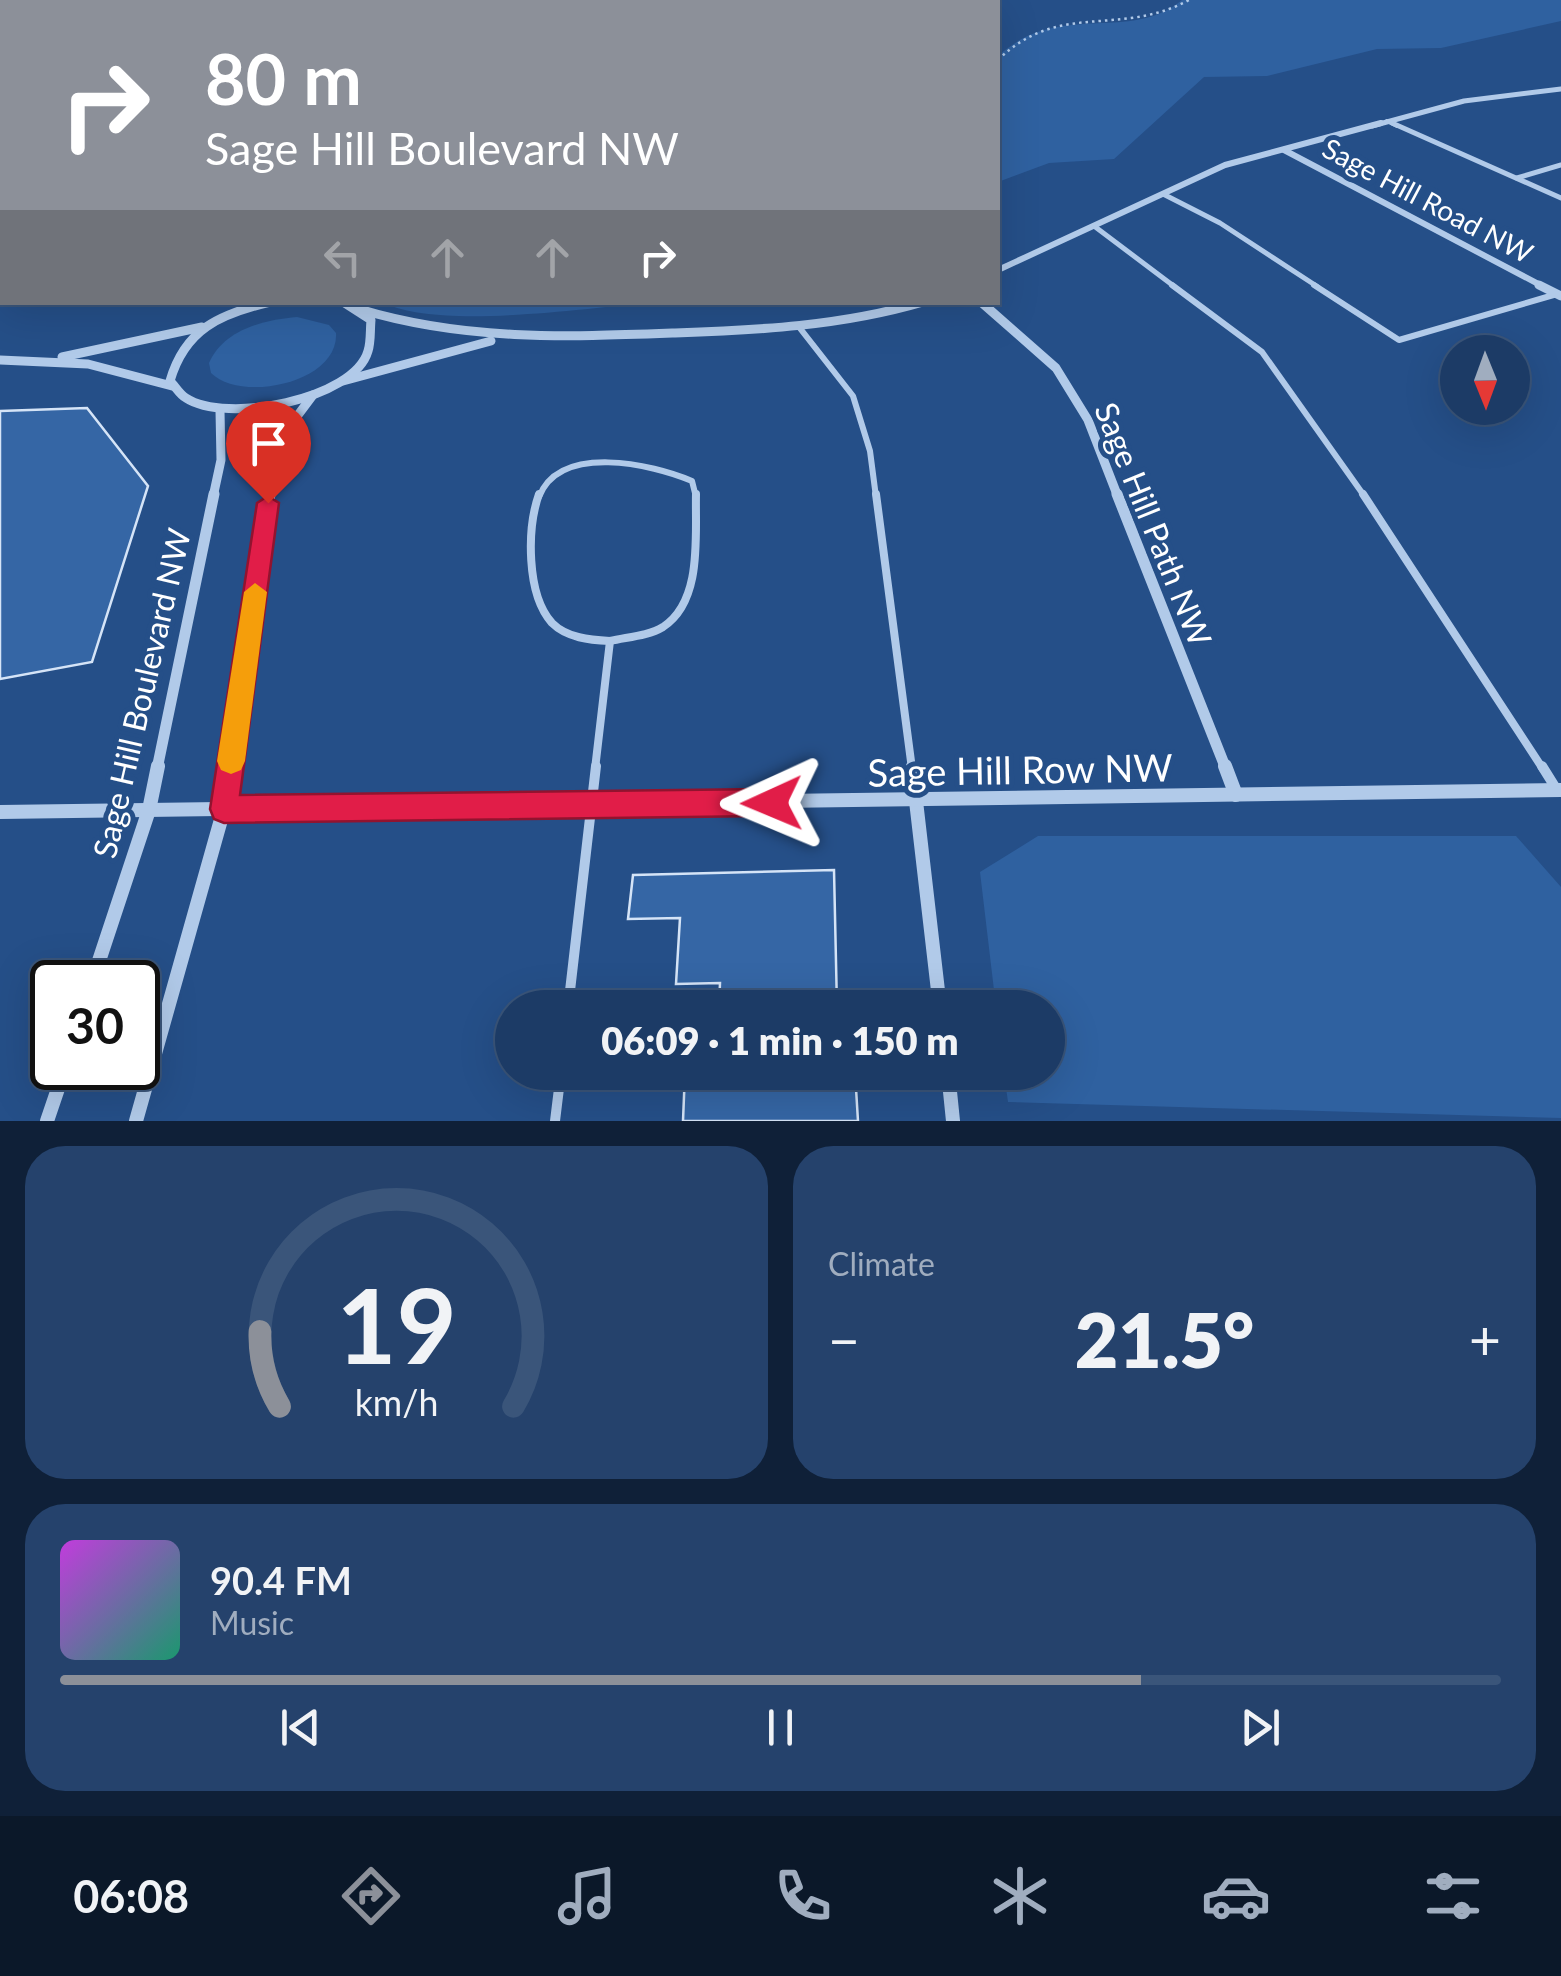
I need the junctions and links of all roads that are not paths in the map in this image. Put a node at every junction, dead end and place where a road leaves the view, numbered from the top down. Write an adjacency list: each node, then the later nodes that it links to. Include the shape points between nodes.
1 (1561, 88): 2 (street)
2 (1385, 120): 3 (street); 5 (lane)
3 (1284, 150): 6 (street, Sage Hill Road NW); 10 (street, Sage Hill Road NW)
4 (1561, 165): 5 (lane)
5 (1517, 178): 7 (lane)
6 (1162, 194): 8 (street, Sage Hill Road NW); 10 (lane, via 1220,223 1399,340)
7 (1561, 198)
8 (1094, 226): 9 (street, Sage Hill Road NW); 28 (lane, via 1262,352)
9 (1000, 269)
10 (1560, 294)
11 (242, 305): 17 (street)
12 (260, 305): 17 (street)
13 (350, 305): 16 (street)
14 (912, 305): 19 (street)
15 (985, 305): 29 (street, Sage Hill Path NW, via 1056,368 1088,420)
16 (359, 309): 20 (street, via 413,327); 23 (street, via 375,334 370,350)
17 (236, 312): 18 (street)
18 (211, 324): 21 (street); 24 (street, via 176,354)
19 (799, 327): 20 (street); 30 (lane, via 853,396 870,451)
20 (496, 340): 23 (street)
21 (51, 359): 22 (street); 24 (street, via 140,372)
22 (0, 360)
23 (337, 382): 25 (street)
24 (172, 386): 26 (street, via 183,398)
25 (312, 395): 26 (street); 32 (street, via 283,434 274,465)
26 (220, 411): 33 (street, Sage Hill Boulevard NW, via 221,460)
27 (610, 640): 27 (lane, via 664,627 690,585 696,494 692,481 671,469 637,463 588,467 558,472 542,489 533,516 534,573 549,621 576,640); 31 (lane)
28 (1560, 792): 29 (street, Sage Hill Row NW)
29 (1236, 795): 30 (street, Sage Hill Row NW)
30 (916, 801): 31 (street, Sage Hill Row NW); 37 (street)
31 (592, 805): 32 (street, Sage Hill Row NW); 36 (lane)
32 (224, 809): 33 (street, Sage Hill Row NW); 42 (street)
33 (148, 810): 34 (street, Sage Hill Row NW); 35 (street, Sage Hill Boulevard NW)
34 (0, 812)
35 (99, 960)
36 (570, 990)
37 (938, 990)
38 (58, 1090): 41 (street)
39 (559, 1090): 43 (lane)
40 (950, 1090): 44 (street)
41 (47, 1121)
42 (136, 1121)
43 (555, 1121)
44 (953, 1121)

